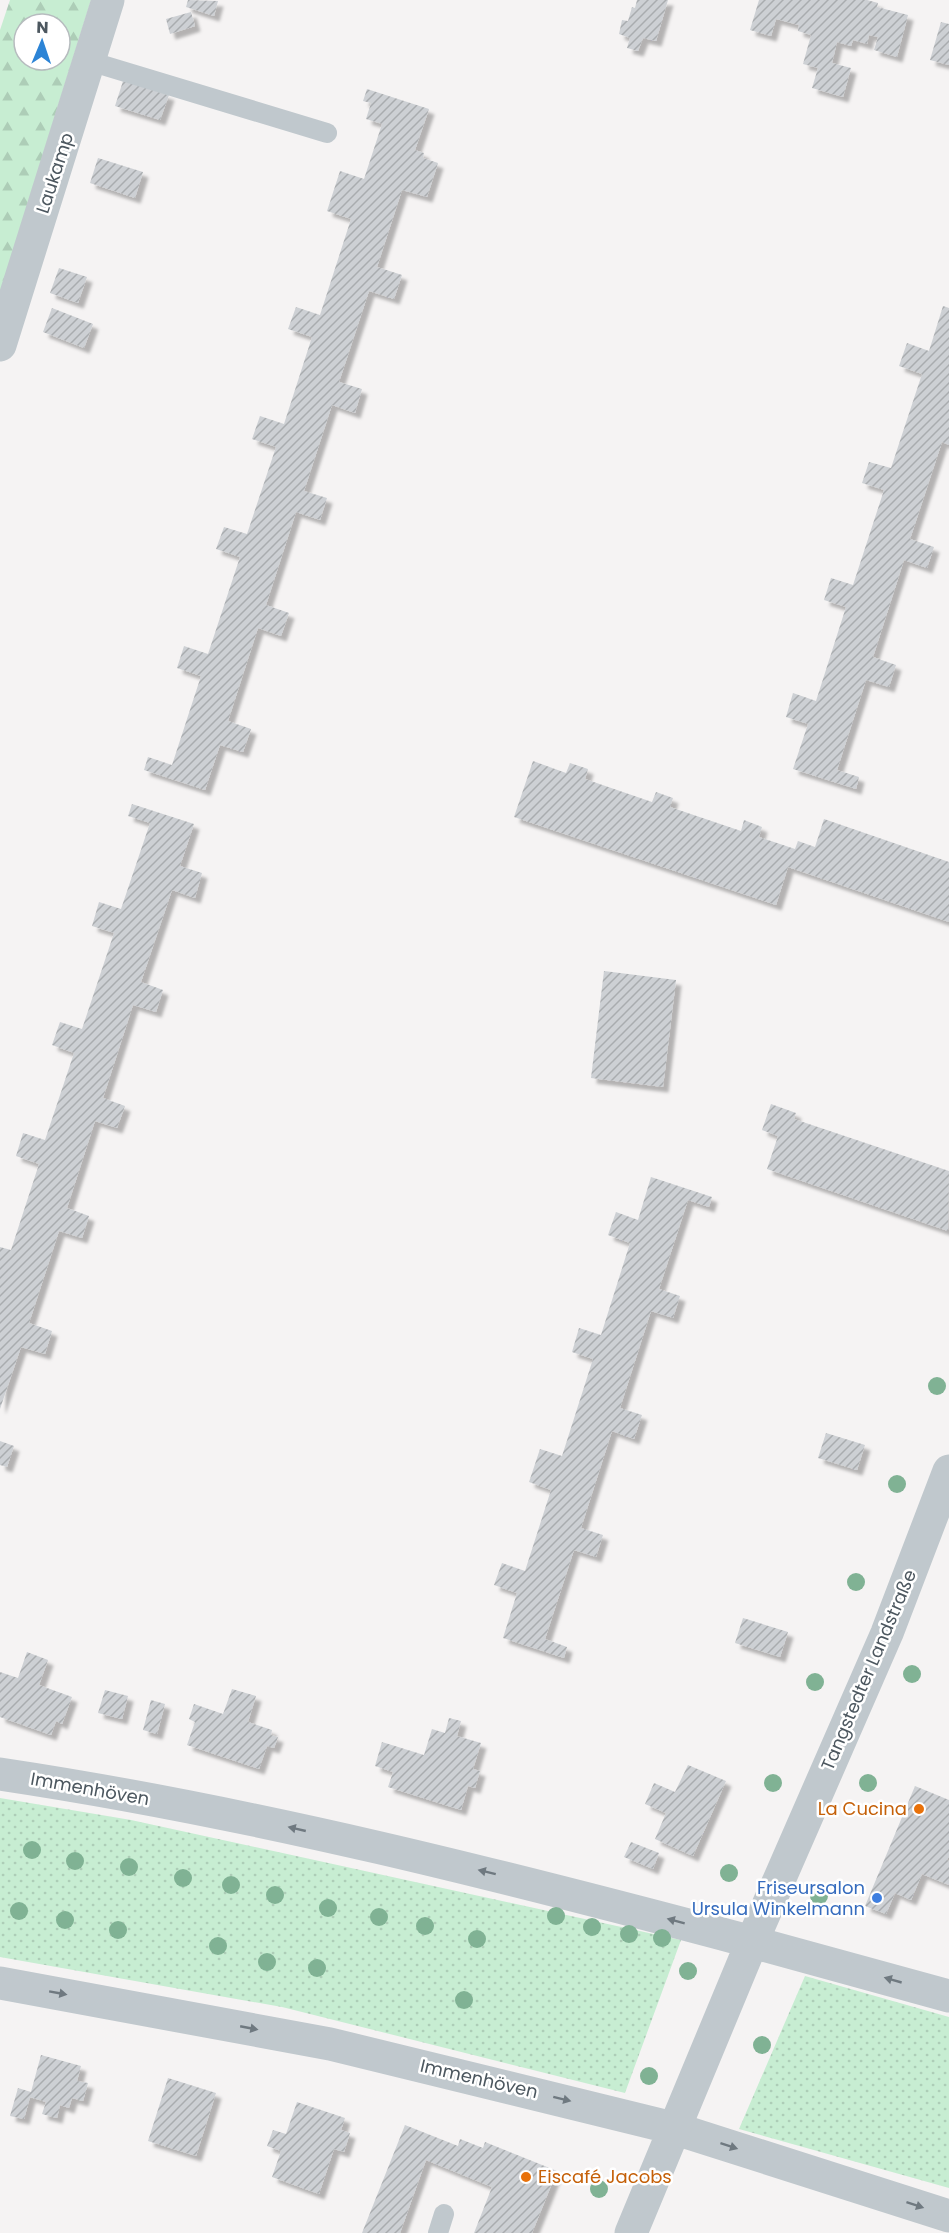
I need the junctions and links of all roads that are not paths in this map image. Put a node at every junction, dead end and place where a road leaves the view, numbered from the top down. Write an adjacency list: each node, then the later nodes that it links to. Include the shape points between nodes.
1 (108, 0): 2 (street, Laukamp)
2 (89, 61): 3 (lane); 4 (street, Laukamp)
3 (327, 133)
4 (0, 345)
5 (948, 1476): 7 (street, Tangstedter Landstraße, via 887,1633)
6 (0, 1774): 7 (street, Immenhöven, one-way to 6, via 482,1871 278,1825 109,1790)
7 (752, 1941): 9 (street, Immenhöven, one-way to 7); 10 (street, Tangstedter Landstraße)
8 (0, 1983): 10 (street, Immenhöven, one-way to 10, via 330,2044)
9 (949, 1996)
10 (673, 2128): 11 (street, Immenhöven, one-way to 11); 12 (street, Tangstedter Landstraße)
11 (949, 2216)
12 (631, 2233)

